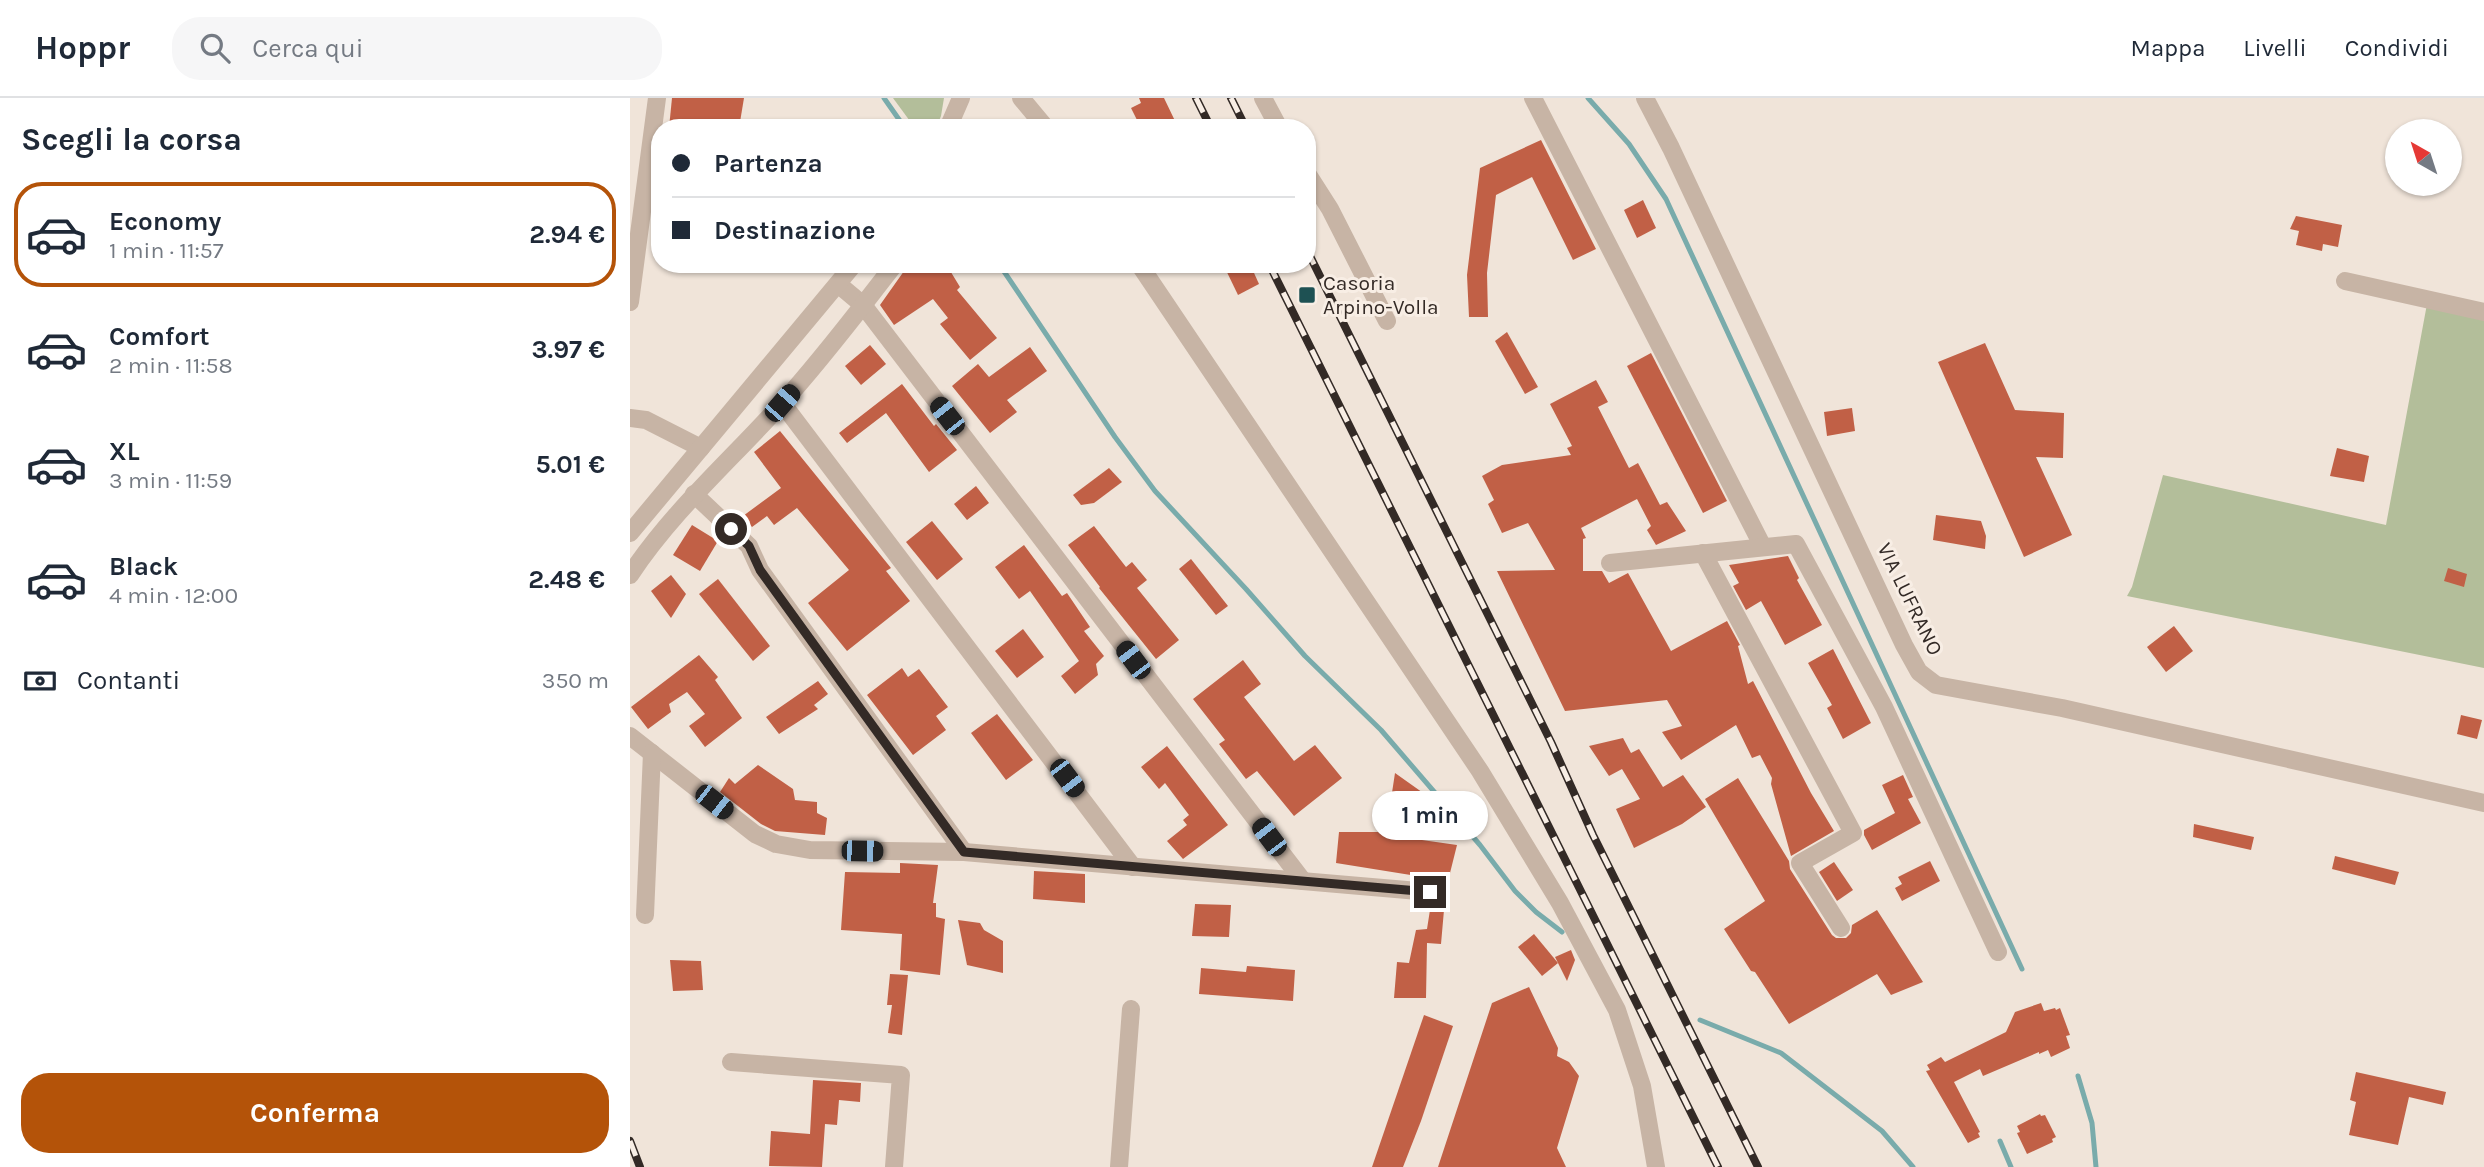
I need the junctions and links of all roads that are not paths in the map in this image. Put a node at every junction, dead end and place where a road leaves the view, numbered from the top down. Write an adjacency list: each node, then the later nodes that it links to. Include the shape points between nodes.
1 (657, 98): 7 (street)
2 (961, 98): 8 (street)
3 (1021, 98): 9 (street)
4 (1263, 98): 10 (street)
5 (1533, 98): 27 (street)
6 (1645, 98): 33 (street, VIA LUFRANO, via 1919,672 1936,685 1957,691 2062,708)
7 (654, 119)
8 (952, 119)
9 (1038, 119)
10 (1274, 119)
11 (651, 143): 18 (street)
12 (1316, 187): 21 (street)
13 (847, 273): 17 (street)
14 (888, 273): 19 (street)
15 (1145, 273): 46 (street, via 1480,771 1560,902 1617,1010 1642,1086)
16 (2345, 281): 20 (street)
17 (838, 284): 19 (street); 24 (street)
18 (630, 302)
19 (863, 305): 22 (street); 36 (street)
20 (2484, 312)
21 (1387, 321)
22 (782, 403): 25 (street); 35 (street)
23 (630, 418): 24 (street, via 646,420)
24 (701, 448): 26 (street)
25 (694, 494): 30 (street); 34 (street, via 749,546 760,570)
26 (630, 533)
27 (1763, 547): 28 (street); 40 (street, via 1796,544 1884,707)
28 (1703, 553): 29 (street); 39 (street, via 1853,833 1800,863)
29 (1610, 563)
30 (630, 575)
31 (630, 736): 32 (street)
32 (652, 753): 34 (street, via 755,834 776,844 810,850); 38 (street)
33 (2484, 803)
34 (964, 852): 35 (street)
35 (1133, 867): 36 (street)
36 (1303, 881): 37 (street)
37 (1430, 892)
38 (645, 915)
39 (1842, 928)
40 (1998, 952)
41 (1131, 1009): 45 (street)
42 (731, 1062): 43 (street, via 901,1075)
43 (894, 1167): 44 (street)
44 (911, 1167)
45 (1119, 1167)
46 (1656, 1167)

